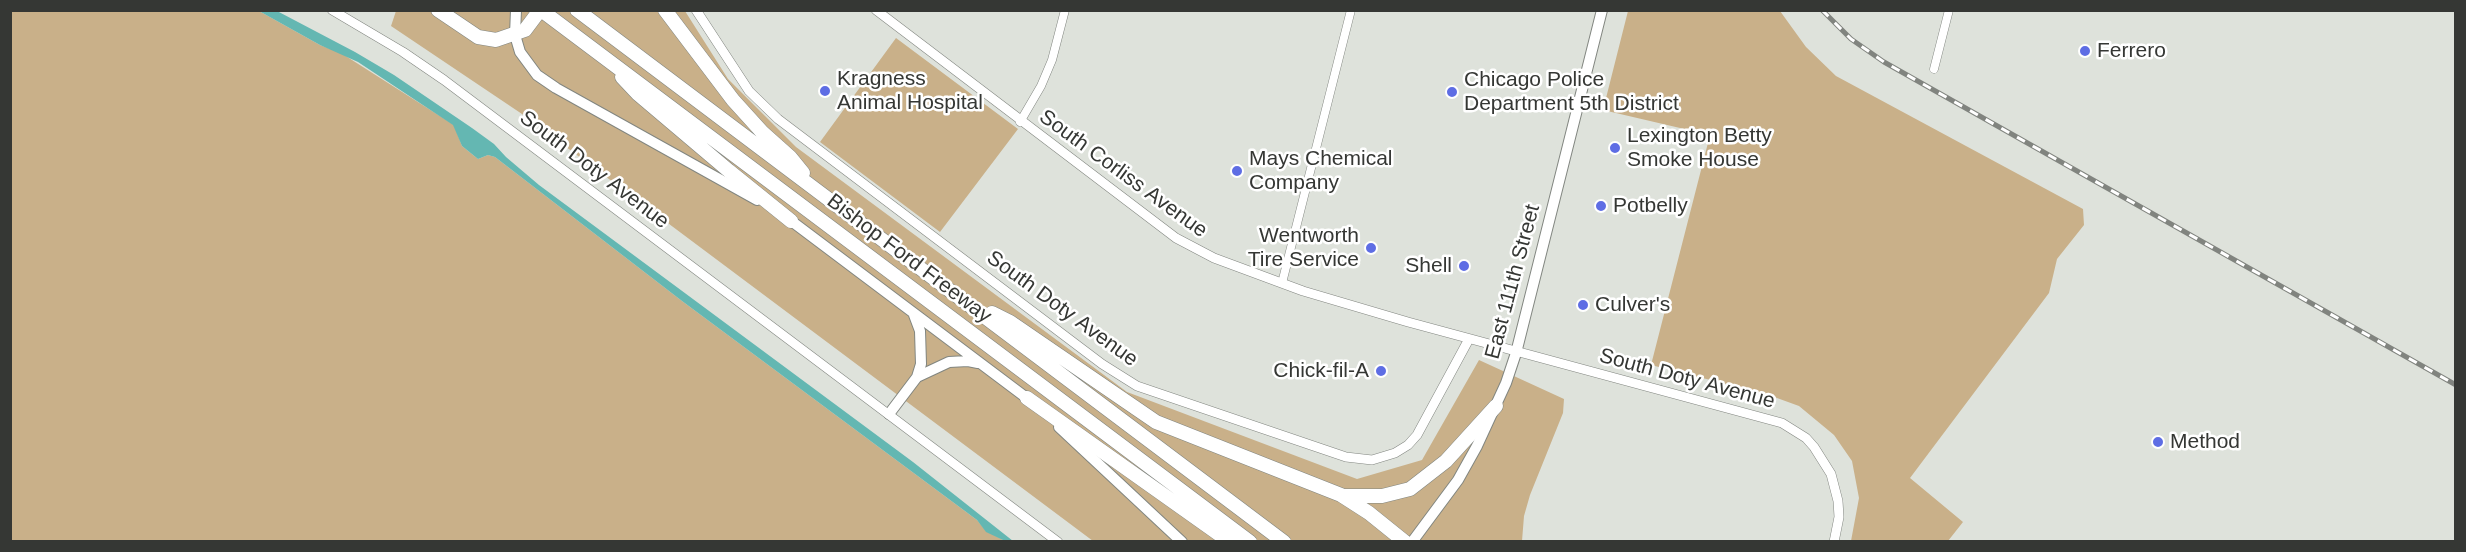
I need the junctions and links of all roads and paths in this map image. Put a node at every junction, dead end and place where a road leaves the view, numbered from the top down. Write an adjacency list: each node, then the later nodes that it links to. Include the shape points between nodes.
1 (332, 10): 28 (street, South Doty Avenue, via 444,80)
2 (438, 10): 13 (highway, via 478,37 496,40)
3 (516, 10): 13 (main road)
4 (577, 10): 17 (highway, Bishop Ford Freeway)
5 (665, 10): 17 (highway, via 733,100)
6 (696, 10): 22 (street, South Doty Avenue, via 749,92 778,119 1102,364 1137,386 1346,457 1372,460 1395,453 1417,435)
7 (876, 10): 16 (street, South Corliss Avenue)
8 (1065, 10): 16 (street, via 1052,60)
9 (1352, 10): 19 (street)
10 (1602, 10): 23 (main road, East 111th Street)
11 (1949, 10): 15 (street)
12 (538, 14): 13 (highway, via 525,30); 14 (highway, Bishop Ford Freeway)
13 (515, 35): 18 (main road, via 528,65 556,88)
14 (596, 50): 18 (highway, via 638,94); 33 (highway, Bishop Ford Freeway)
15 (1934, 69)
16 (1020, 122): 19 (street, South Corliss Avenue, via 1176,238 1224,263)
17 (816, 189): 20 (highway, Bishop Ford Freeway)
18 (792, 220): 21 (main road)
19 (1282, 283): 22 (street, South Corliss Avenue)
20 (963, 300): 29 (highway, via 1010,322 1156,422); 34 (highway, Bishop Ford Freeway)
21 (913, 313): 24 (main road); 25 (main road, via 922,344)
22 (1469, 339): 23 (street, South Corliss Avenue)
23 (1516, 353): 27 (main road, East 111th Street); 37 (street, South Doty Avenue, via 1763,417 1794,430 1814,447 1831,474 1839,517)
24 (981, 363): 25 (main road, via 949,362); 26 (main road)
25 (917, 377): 28 (main road)
26 (1027, 398): 31 (main road); 32 (highway)
27 (1497, 406): 29 (highway, via 1446,461 1410,489 1382,496); 36 (main road, East 111th Street, via 1458,480)
28 (889, 414): 30 (street, South Doty Avenue)
29 (1341, 495): 35 (highway)
30 (1058, 542)
31 (1182, 542)
32 (1230, 542)
33 (1250, 542)
34 (1284, 542)
35 (1405, 542)
36 (1412, 542)
37 (1834, 542)

